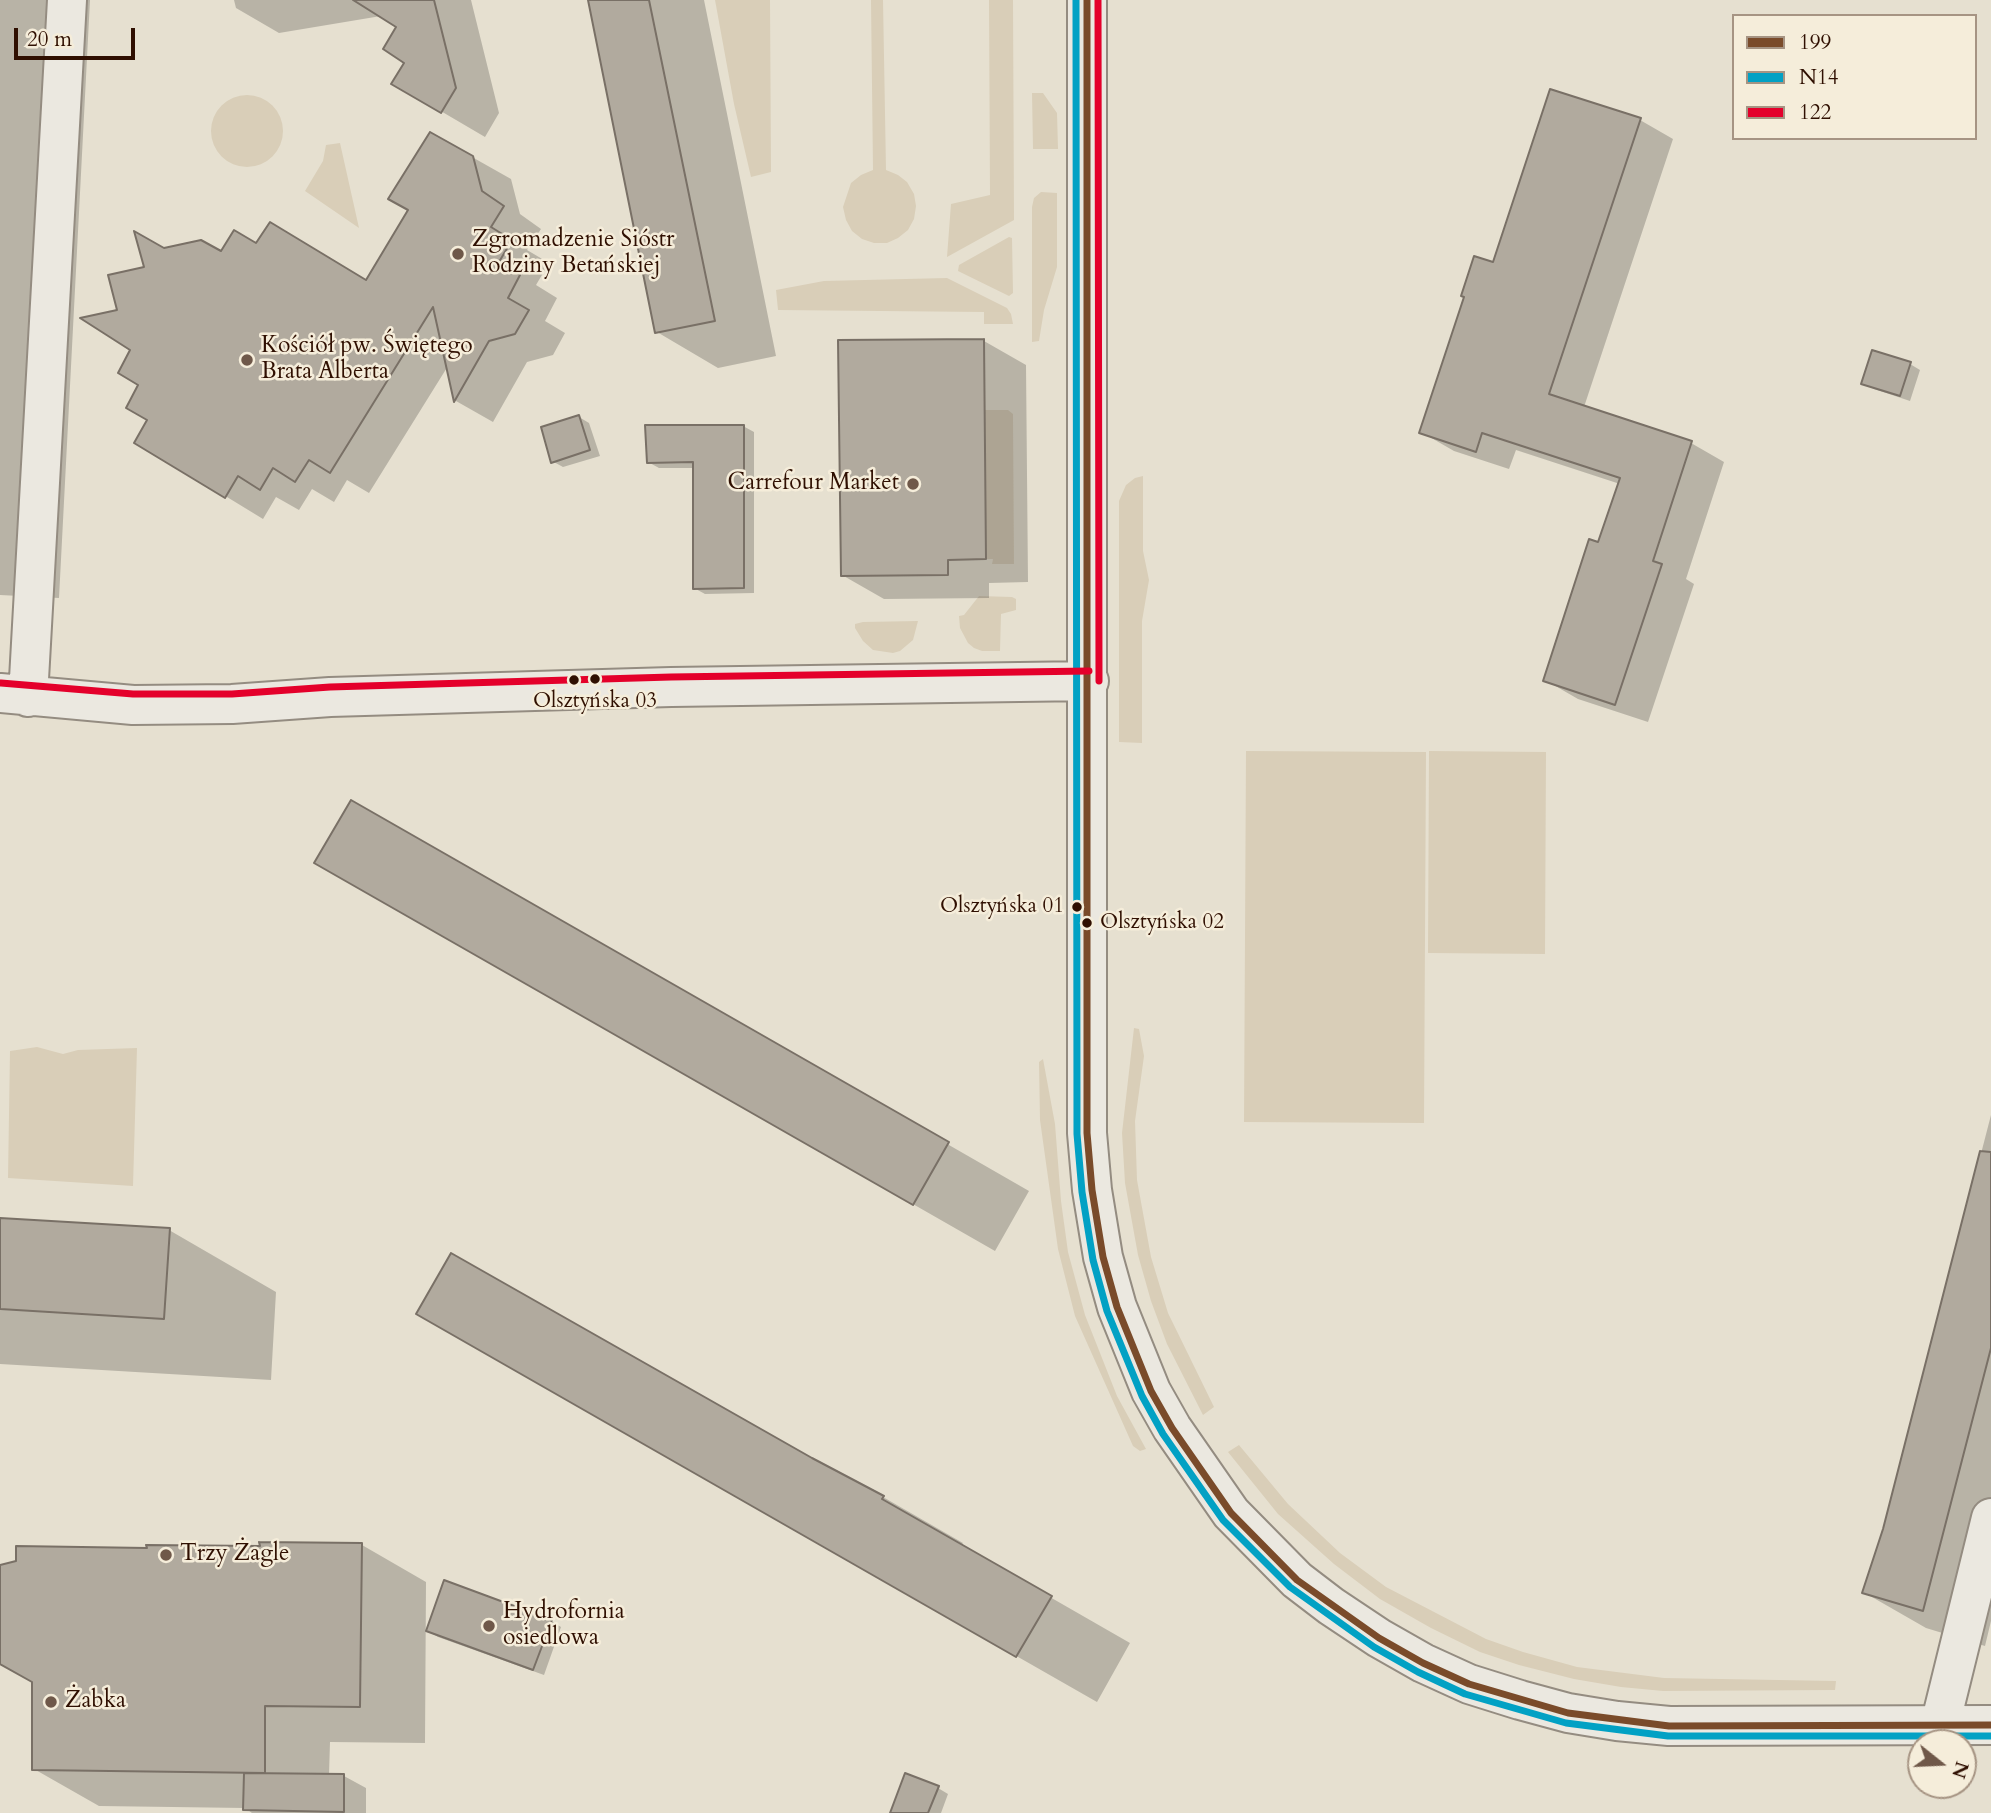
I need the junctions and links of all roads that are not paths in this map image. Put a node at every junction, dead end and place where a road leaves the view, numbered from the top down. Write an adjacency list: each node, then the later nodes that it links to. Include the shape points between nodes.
1 (67, 0): 4 (street)
2 (1087, 0): 3 (street)
3 (1088, 681): 4 (street, via 671,687 232,704 133,705); 6 (street, via 1087,1133 1103,1257 1116,1307 1151,1391 1171,1428 1231,1513 1297,1580 1369,1632 1469,1684 1520,1700 1568,1713 1669,1726)
4 (14, 695)
5 (1991, 1518): 6 (street)
6 (1940, 1725): 7 (street)
7 (1991, 1725)

